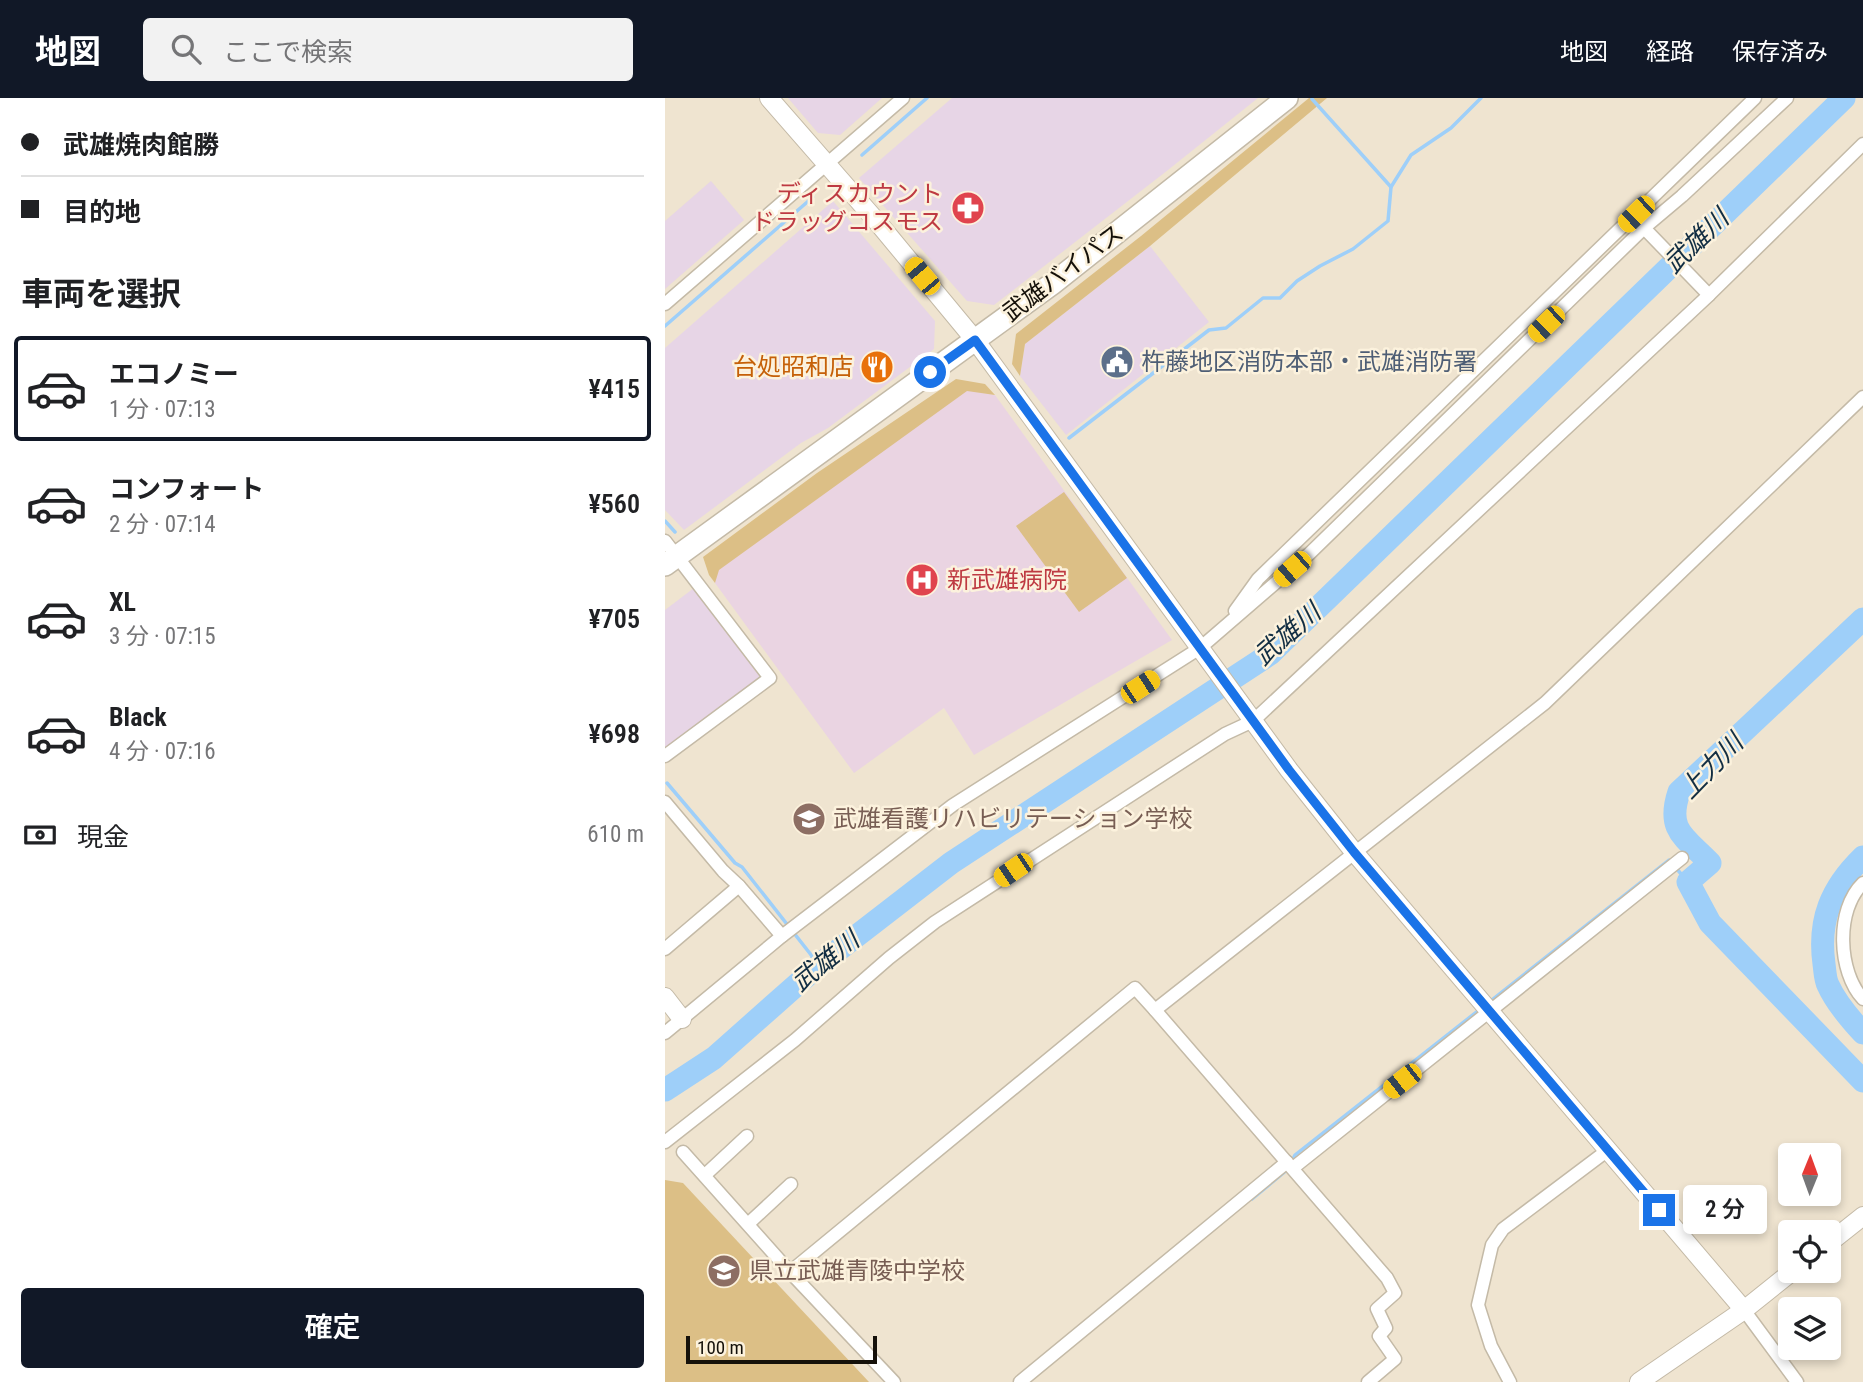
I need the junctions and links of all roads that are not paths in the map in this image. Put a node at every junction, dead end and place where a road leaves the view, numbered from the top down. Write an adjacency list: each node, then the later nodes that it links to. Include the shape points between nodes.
1 (769, 98): 7 (street)
2 (903, 98): 7 (street)
3 (1287, 98): 11 (highway, 武雄バイパス)
4 (1755, 98): 14 (street, via 1258,579)
5 (1787, 98): 8 (street)
6 (1863, 144): 9 (street)
7 (828, 165): 10 (street); 11 (street)
8 (1644, 228): 9 (street); 14 (street, via 1310,554)
9 (1709, 295): 16 (street)
10 (665, 304)
11 (975, 340): 13 (highway, 武雄バイパス); 15 (street)
12 (1863, 397): 19 (street, via 1545,703)
13 (669, 553): 17 (street, via 770,678)
14 (1223, 628): 15 (street)
15 (1201, 649): 16 (street); 23 (street, via 953,805)
16 (1252, 719): 19 (street); 32 (street, via 935,922)
17 (665, 756)
18 (665, 802): 22 (street)
19 (1354, 852): 27 (street); 28 (street)
20 (1682, 858): 28 (street)
21 (1863, 883): 26 (street, via 1843,922 1845,967)
22 (739, 886): 23 (street); 24 (street)
23 (782, 936): 29 (street)
24 (665, 949)
25 (665, 997): 29 (street)
26 (1863, 999)
27 (1155, 1010): 35 (street); 41 (street, via 1135,988)
28 (1490, 1012): 33 (street); 35 (street)
29 (683, 1019): 30 (street)
30 (665, 1033)
31 (747, 1136): 36 (street)
32 (665, 1142)
33 (1608, 1150): 43 (street); 47 (street, via 1503,1229 1492,1245 1478,1305 1491,1346)
34 (683, 1153): 36 (street)
35 (1290, 1165): 45 (street); 46 (street, via 1395,1293 1377,1308 1386,1328 1379,1336 1395,1359)
36 (705, 1175): 39 (street)
37 (791, 1184): 39 (street)
38 (1863, 1216): 40 (street)
39 (748, 1224): 41 (street)
40 (1841, 1233)
41 (790, 1272): 44 (street)
42 (1778, 1283): 43 (street)
43 (1744, 1310): 48 (street); 49 (street)
44 (894, 1382)
45 (1020, 1382)
46 (1368, 1382)
47 (1510, 1382)
48 (1639, 1382)
49 (1797, 1382)

